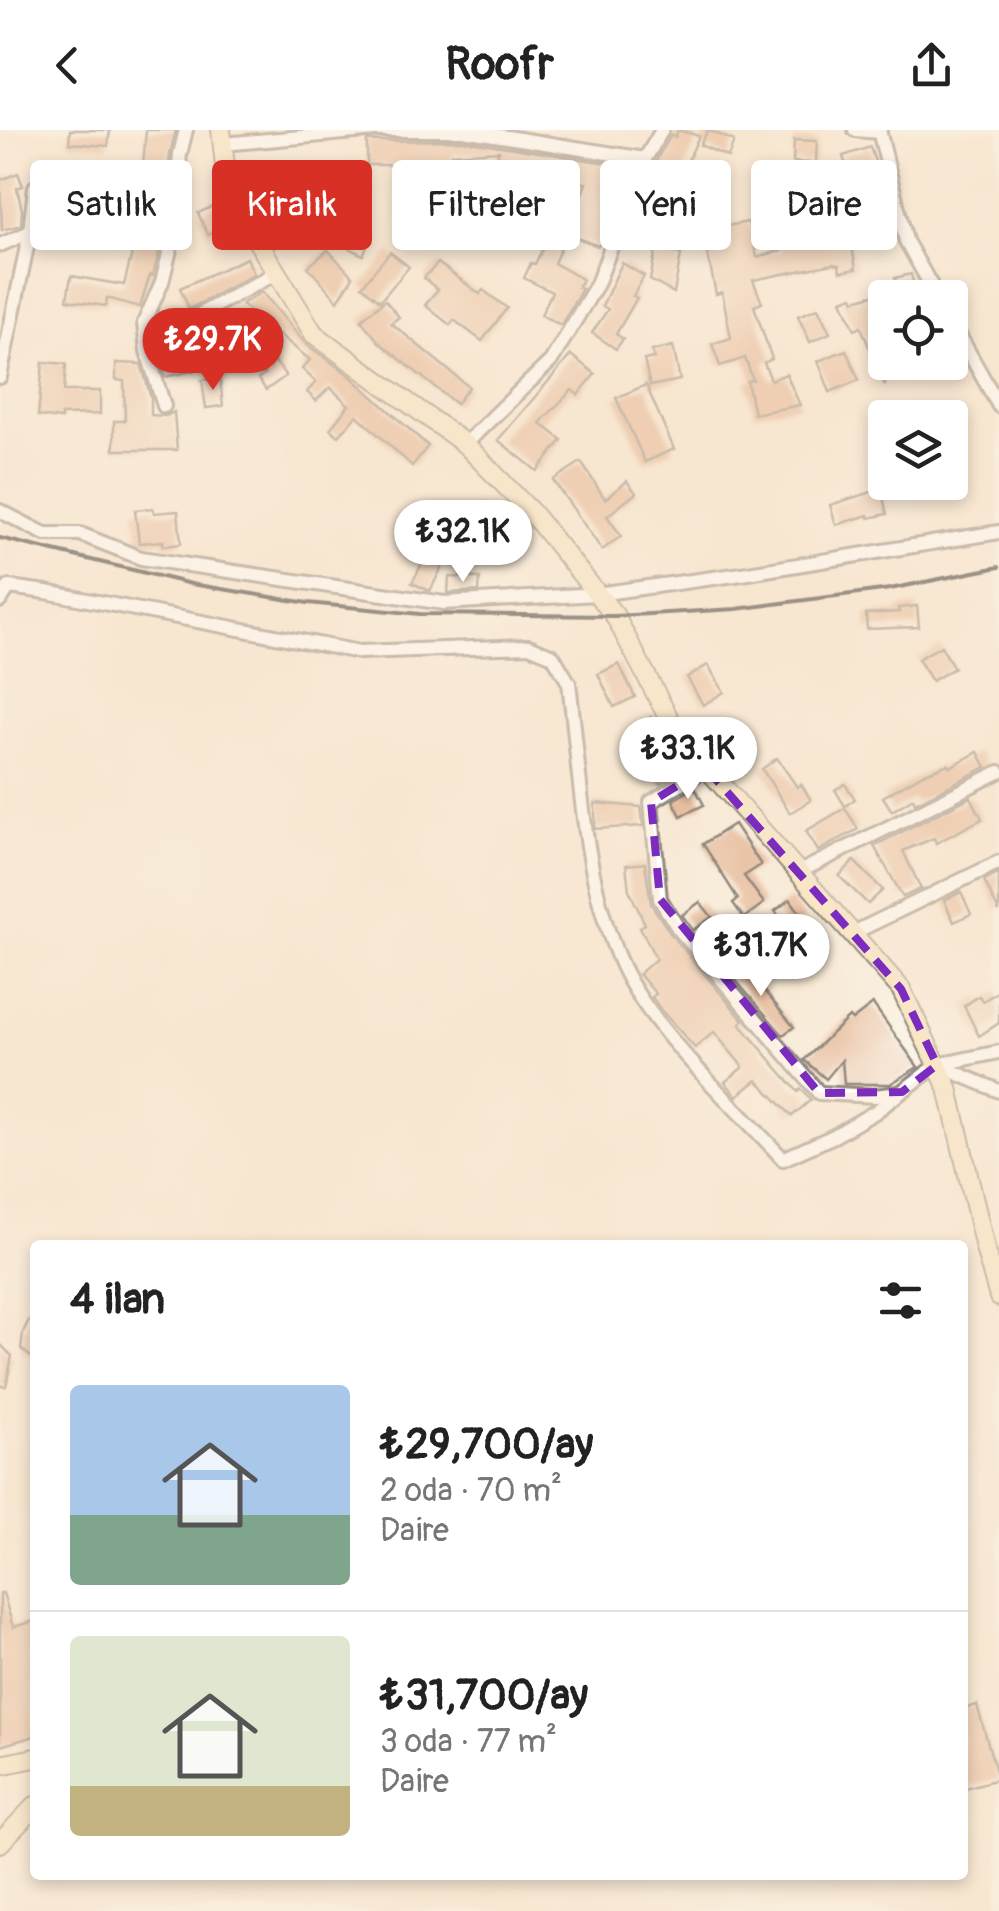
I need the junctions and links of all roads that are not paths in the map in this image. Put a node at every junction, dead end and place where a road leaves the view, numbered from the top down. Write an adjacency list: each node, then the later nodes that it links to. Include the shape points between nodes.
1 (186, 130): 11 (street, via 173,238)
2 (662, 130): 6 (street)
3 (855, 130): 4 (street)
4 (879, 131): 10 (street, via 906,241)
5 (222, 137): 6 (street, via 464,130); 9 (street, via 228,193)
6 (646, 159): 16 (street, via 597,284 551,361)
7 (30, 232): 8 (street); 13 (street)
8 (0, 246)
9 (276, 273): 11 (street, via 191,319); 16 (street, via 314,334)
10 (928, 280)
11 (144, 323): 14 (street)
12 (968, 351): 15 (street)
13 (0, 377)
14 (164, 406)
15 (999, 406)
16 (466, 444): 19 (street)
17 (0, 512): 19 (street, via 45,534 80,534 141,558 444,603)
18 (999, 532): 19 (street)
19 (597, 594): 21 (street, via 677,734)
20 (0, 601): 29 (street, via 9,587 46,592 359,652 528,646 552,656 568,682 592,878 623,968 666,1033 783,1158 834,1136)
21 (706, 768): 24 (street); 29 (street, via 651,802 660,899 819,1093)
22 (999, 772): 24 (street)
23 (999, 862): 25 (street)
24 (797, 873): 25 (street)
25 (851, 934): 27 (street, via 900,989)
26 (999, 1052): 27 (street)
27 (938, 1066): 28 (street); 29 (street); 30 (street)
28 (999, 1091)
29 (902, 1092)
30 (999, 1297)
31 (30, 1759): 32 (street)
32 (0, 1765)
33 (30, 1811): 34 (street)
34 (0, 1843)

